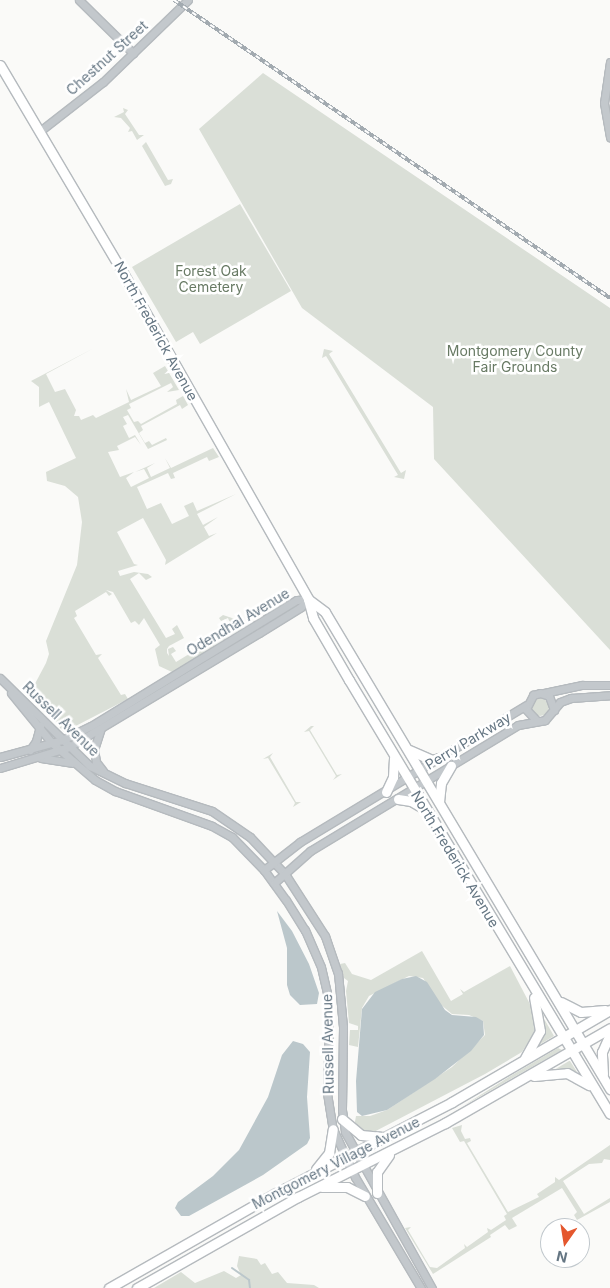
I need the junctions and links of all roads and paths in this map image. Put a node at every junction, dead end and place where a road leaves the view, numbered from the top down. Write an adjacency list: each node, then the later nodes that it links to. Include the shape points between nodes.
1 (79, 0): 3 (street)
2 (188, 0): 3 (street, Chestnut Street)
3 (132, 53): 6 (street, Chestnut Street, via 94,89)
4 (610, 62): 7 (street, via 604,103)
5 (0, 65): 6 (main road, North Frederick Avenue)
6 (40, 131): 8 (main road, North Frederick Avenue)
7 (610, 137)
8 (308, 599): 17 (street, Odendhal Avenue, via 301,607); 18 (street, Odendhal Avenue, via 297,600 91,726); 21 (main road, North Frederick Avenue, via 324,612); 24 (main road, North Frederick Avenue, via 313,618)
9 (0, 680): 16 (street, Russell Avenue); 18 (street, Russell Avenue)
10 (610, 684): 11 (street, via 582,685)
11 (544, 693): 13 (street, via 533,695); 14 (street, via 552,700)
12 (610, 695): 14 (street, via 571,698 560,702)
13 (526, 705): 15 (street, via 530,716); 25 (street, Perry Parkway)
14 (554, 710): 15 (street, via 548,719)
15 (537, 721): 29 (street, Perry Parkway, via 518,725)
16 (40, 726): 19 (street, Russell Avenue); 22 (street)
17 (101, 728): 20 (street, Odendhal Avenue); 32 (street, via 94,745 95,758 101,769)
18 (62, 740): 19 (street, Odendhal Avenue); 20 (street, Russell Avenue)
19 (51, 742): 22 (street, Odendhal Avenue); 23 (street, Russell Avenue)
20 (69, 746): 23 (street, Odendhal Avenue); 32 (street, Russell Avenue, via 90,766)
21 (407, 749): 25 (main road, via 432,760); 31 (main road, North Frederick Avenue)
22 (30, 750): 26 (street, Odendhal Avenue)
23 (59, 750): 27 (street, Odendhal Avenue); 28 (street, Russell Avenue)
24 (393, 755): 33 (main road, North Frederick Avenue); 36 (main road, via 395,771)
25 (446, 756): 31 (street, Perry Parkway)
26 (0, 757)
27 (28, 759): 28 (street, via 46,758); 30 (street, Odendhal Avenue)
28 (76, 765): 41 (street, Russell Avenue, via 116,791 212,826 232,837)
29 (451, 766): 34 (street, Perry Parkway); 38 (main road, via 441,783)
30 (0, 768)
31 (420, 771): 33 (street, Perry Parkway); 34 (main road, North Frederick Avenue)
32 (116, 779): 40 (street, Russell Avenue, via 212,811 250,837)
33 (407, 779): 35 (main road, North Frederick Avenue); 36 (street, Perry Parkway)
34 (426, 781): 35 (street, Perry Parkway); 38 (main road, North Frederick Avenue)
35 (414, 789): 37 (street, Perry Parkway); 39 (main road, North Frederick Avenue)
36 (386, 792): 40 (street, Perry Parkway, via 300,842)
37 (398, 799): 39 (main road, via 411,801); 42 (street, Perry Parkway, via 310,851)
38 (440, 804): 45 (main road, North Frederick Avenue)
39 (426, 810): 44 (main road, North Frederick Avenue)
40 (274, 861): 41 (street, Perry Parkway); 42 (street, Russell Avenue)
41 (264, 870): 43 (street, Russell Avenue)
42 (285, 874): 43 (street, Perry Parkway); 61 (street, Russell Avenue, via 325,936 338,973 343,1027)
43 (274, 883): 62 (street, Russell Avenue, via 306,930 321,968 329,1013 327,1093)
44 (520, 969): 50 (main road, North Frederick Avenue); 53 (main road, via 537,1005 541,1024 537,1040)
45 (555, 996): 46 (main road, via 568,1007 582,1012); 48 (main road, North Frederick Avenue)
46 (610, 1010): 48 (main road, Montgomery Village Avenue)
47 (610, 1028): 51 (main road, Montgomery Village Avenue)
48 (576, 1031): 50 (main road, Montgomery Village Avenue); 51 (main road, North Frederick Avenue)
49 (610, 1034): 55 (main road, via 602,1052)
50 (563, 1038): 52 (main road, North Frederick Avenue); 53 (main road, Montgomery Village Avenue)
51 (583, 1044): 52 (main road, Montgomery Village Avenue); 55 (main road, North Frederick Avenue)
52 (571, 1051): 54 (main road, Montgomery Village Avenue); 56 (main road, North Frederick Avenue)
53 (522, 1062): 58 (main road, Montgomery Village Avenue)
54 (526, 1077): 56 (main road, via 567,1073); 60 (main road, Montgomery Village Avenue)
55 (604, 1079): 57 (main road, North Frederick Avenue)
56 (593, 1088): 59 (main road, North Frederick Avenue)
57 (610, 1089)
58 (452, 1102): 60 (main road); 63 (main road, Montgomery Village Avenue)
59 (610, 1114)
60 (460, 1115): 64 (main road, Montgomery Village Avenue)
61 (342, 1118): 63 (main road, via 361,1135); 65 (street, Russell Avenue)
62 (333, 1129): 66 (street, Russell Avenue); 69 (main road, via 329,1153)
63 (389, 1136): 65 (main road, Montgomery Village Avenue)
64 (400, 1147): 67 (main road, Montgomery Village Avenue); 71 (main road, via 377,1172)
65 (355, 1154): 66 (main road, Montgomery Village Avenue); 67 (street, Russell Avenue)
66 (345, 1158): 68 (street, Russell Avenue); 69 (main road, Montgomery Village Avenue)
67 (362, 1166): 68 (main road, Montgomery Village Avenue); 71 (street, Russell Avenue)
68 (351, 1171): 70 (main road, Montgomery Village Avenue); 72 (street, Russell Avenue)
69 (311, 1174): 73 (main road, Montgomery Village Avenue)
70 (315, 1188): 72 (main road, via 348,1187); 74 (main road, Montgomery Village Avenue)
71 (377, 1193): 76 (street, Russell Avenue)
72 (365, 1196): 75 (street, Russell Avenue)
73 (109, 1288)
74 (136, 1288)
75 (421, 1288)
76 (432, 1288)

